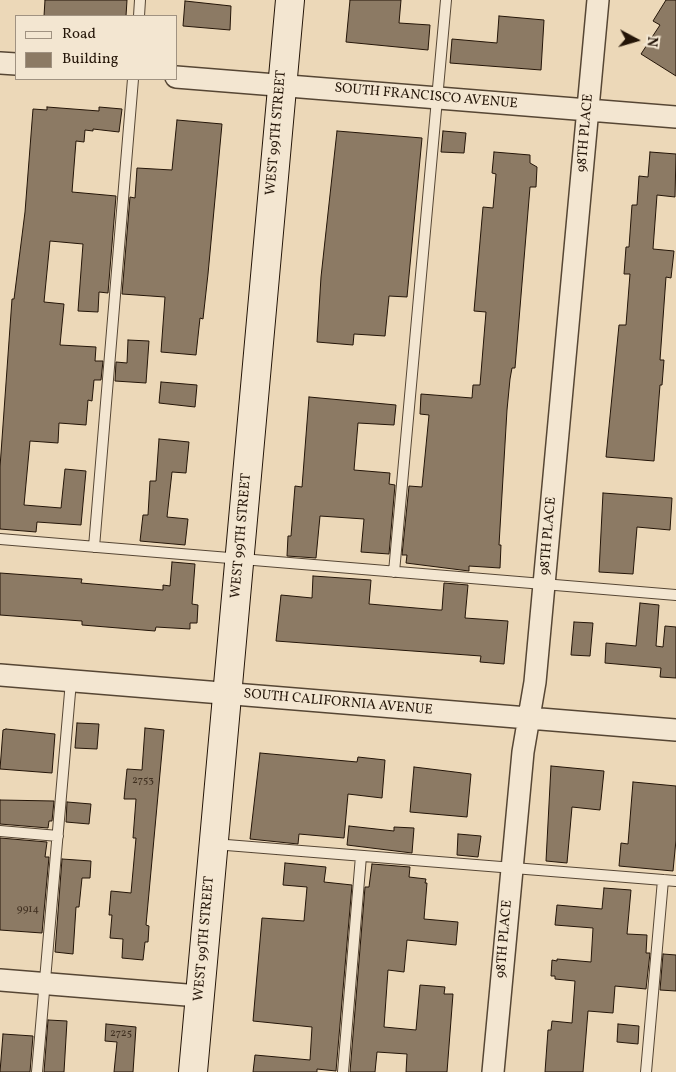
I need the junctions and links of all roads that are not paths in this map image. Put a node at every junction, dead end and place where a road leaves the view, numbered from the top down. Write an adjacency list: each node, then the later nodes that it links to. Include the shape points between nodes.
1 (140, 0): 5 (lane)
2 (290, 0): 10 (street, WEST 99TH STREET)
3 (446, 0): 11 (lane)
4 (598, 0): 12 (street, 98TH PLACE)
5 (139, 15)
6 (0, 63): 7 (street)
7 (15, 64)
8 (178, 77): 10 (street, SOUTH FRANCISCO AVENUE)
9 (133, 80): 15 (lane)
10 (281, 85): 11 (street, SOUTH FRANCISCO AVENUE); 16 (street, WEST 99TH STREET)
11 (437, 98): 12 (street, SOUTH FRANCISCO AVENUE); 17 (lane)
12 (588, 110): 13 (street, SOUTH FRANCISCO AVENUE); 18 (street, 98TH PLACE)
13 (676, 117)
14 (0, 539): 15 (lane)
15 (94, 547): 16 (lane)
16 (240, 559): 17 (lane); 22 (street, WEST 99TH STREET)
17 (394, 572): 18 (lane)
18 (544, 584): 19 (lane); 23 (street, 98TH PLACE, via 535,682)
19 (676, 595)
20 (0, 675): 21 (street, SOUTH CALIFORNIA AVENUE)
21 (71, 681): 22 (street, SOUTH CALIFORNIA AVENUE); 26 (lane)
22 (228, 694): 23 (street, SOUTH CALIFORNIA AVENUE); 27 (street, WEST 99TH STREET)
23 (528, 718): 24 (street, SOUTH CALIFORNIA AVENUE); 29 (street, 98TH PLACE)
24 (676, 730)
25 (0, 831): 26 (lane)
26 (58, 836): 33 (lane)
27 (214, 844): 28 (lane); 34 (street, WEST 99TH STREET)
28 (361, 856): 29 (lane); 37 (lane)
29 (512, 868): 30 (lane); 38 (street, 98TH PLACE)
30 (663, 880): 31 (lane); 39 (lane)
31 (676, 882)
32 (0, 980): 33 (street)
33 (45, 984): 34 (street); 35 (lane)
34 (199, 996): 36 (street, WEST 99TH STREET)
35 (37, 1072)
36 (193, 1072)
37 (342, 1072)
38 (493, 1072)
39 (646, 1072)

